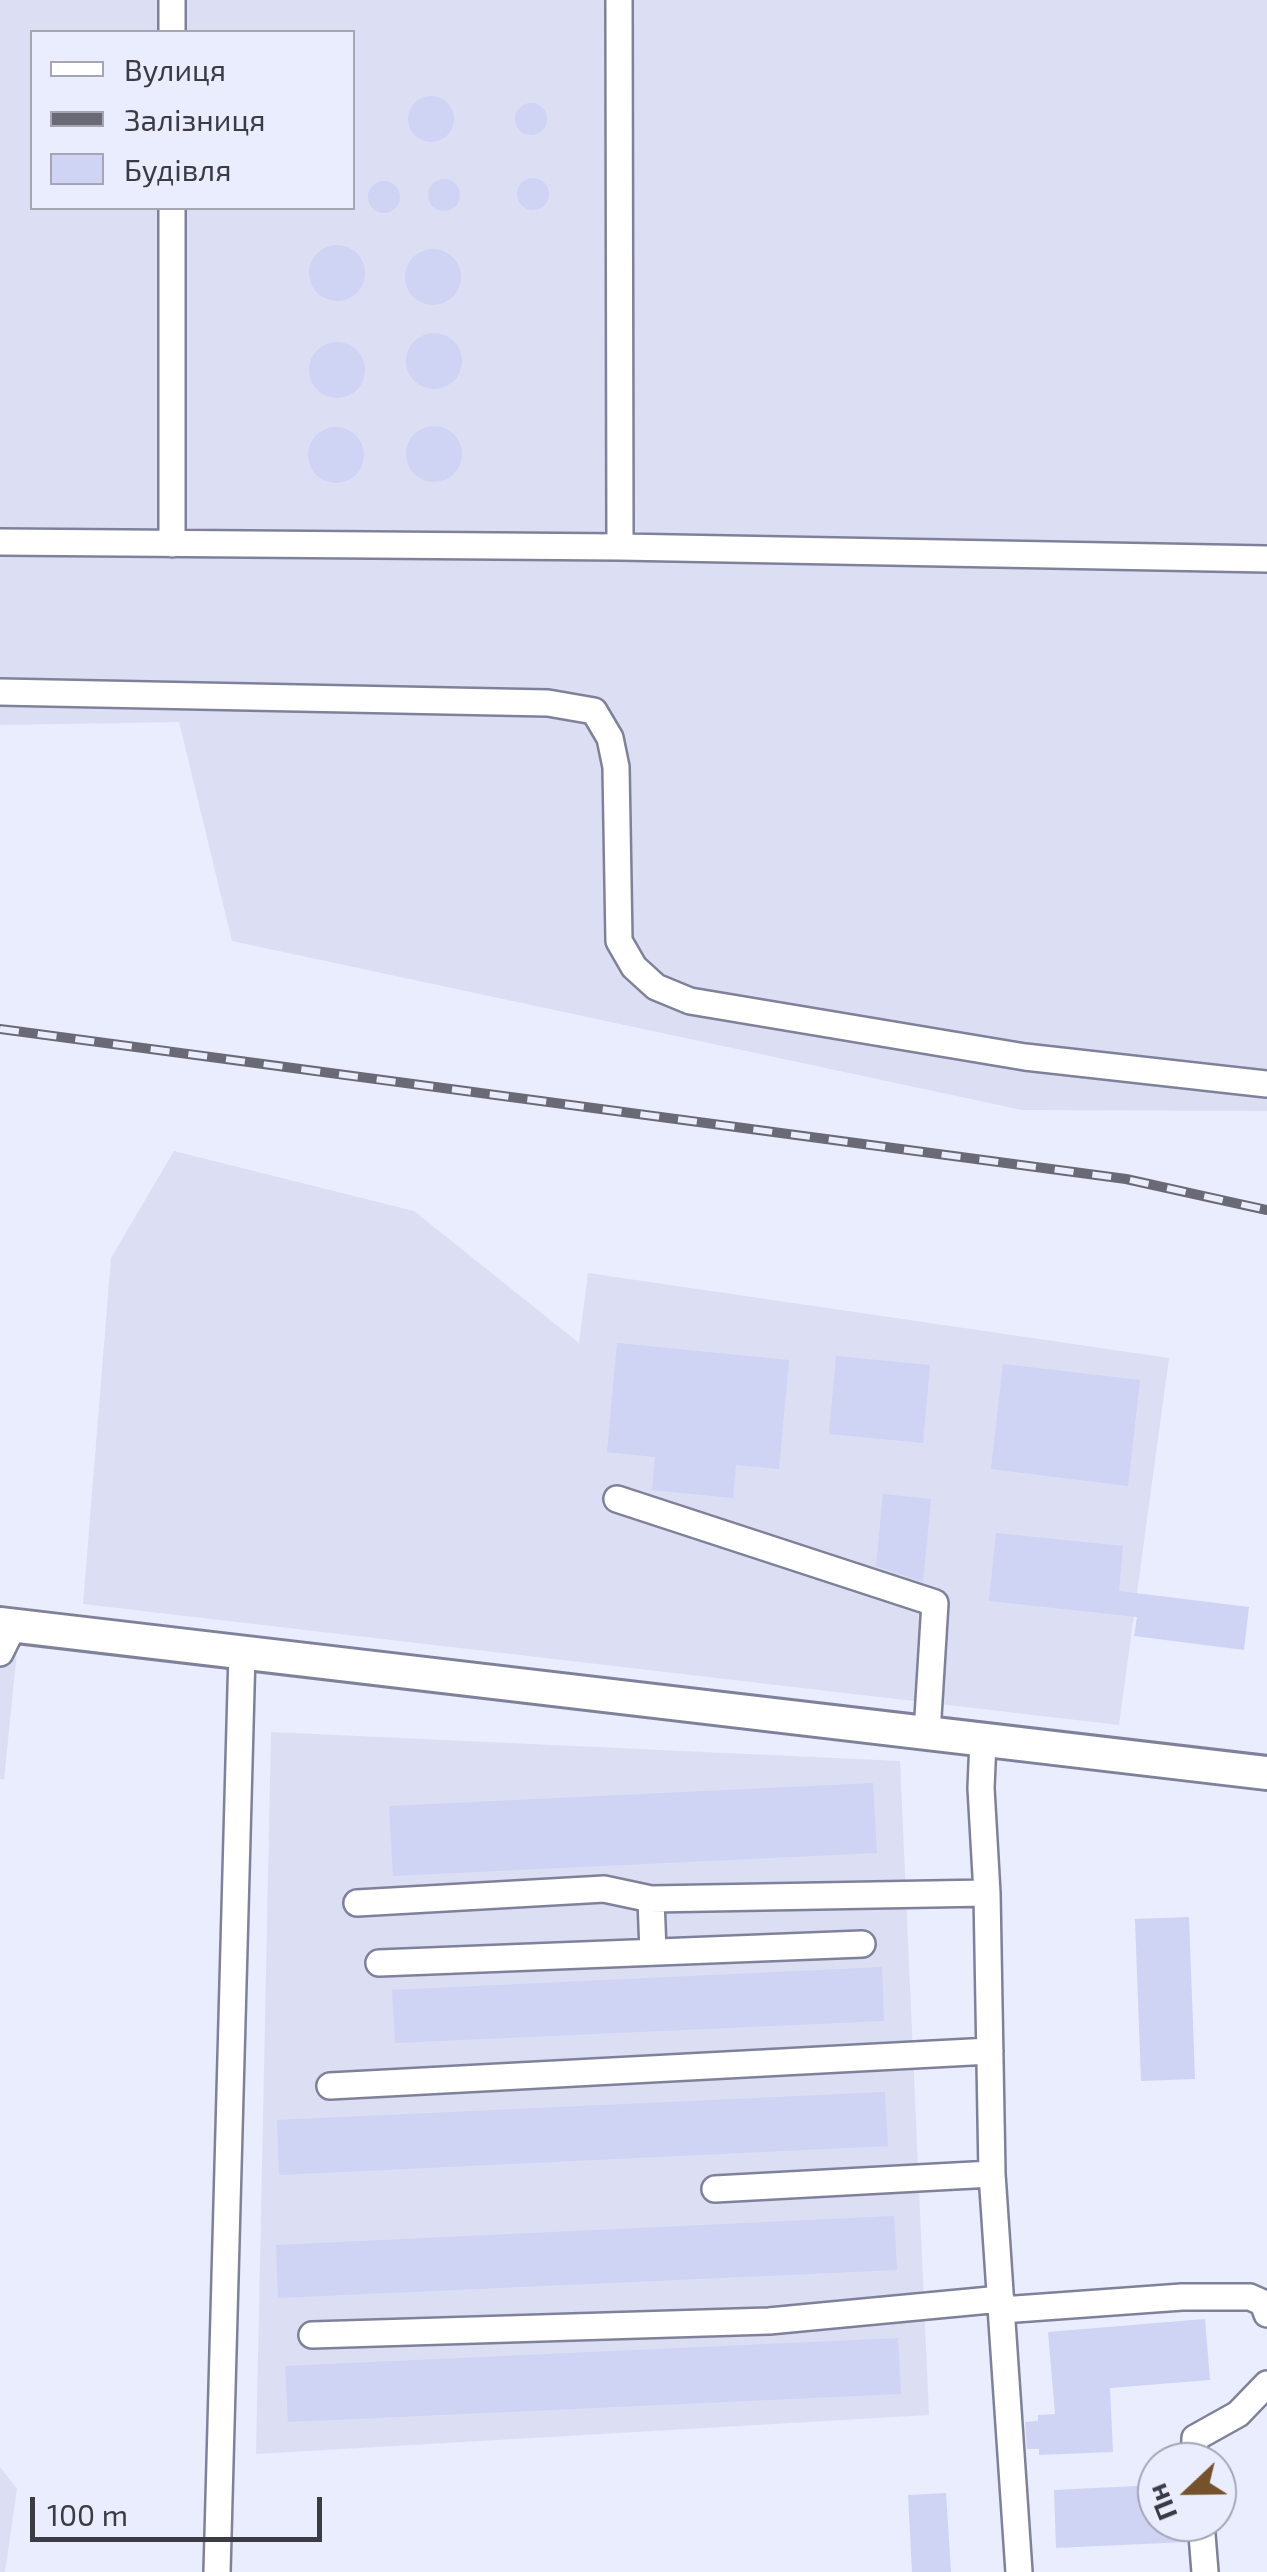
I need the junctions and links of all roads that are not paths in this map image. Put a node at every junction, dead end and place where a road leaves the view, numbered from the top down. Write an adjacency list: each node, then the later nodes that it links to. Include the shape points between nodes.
1 (172, 0): 3 (street)
2 (620, 0): 7 (street)
3 (172, 30)
4 (172, 210): 6 (street)
5 (0, 542): 6 (street)
6 (172, 544): 7 (street)
7 (620, 547): 8 (street)
8 (1267, 559)
9 (0, 692): 10 (street, via 548,703 594,712 610,738 616,767 619,942 656,987 690,1001 1025,1057)
10 (1267, 1084)
11 (617, 1499): 14 (street, via 936,1603)
12 (5, 1634): 13 (main road)
13 (242, 1652): 14 (main road); 33 (street)
14 (927, 1733): 15 (main road)
15 (983, 1740): 16 (main road); 17 (street)
16 (1267, 1773)
17 (987, 1893): 18 (street); 23 (street)
18 (651, 1898): 19 (street, via 604,1889); 21 (street)
19 (357, 1903)
20 (862, 1944): 21 (street)
21 (653, 1952): 22 (street)
22 (378, 1962)
23 (990, 2051): 24 (street); 25 (street)
24 (330, 2086)
25 (992, 2174): 26 (street); 27 (street)
26 (715, 2189)
27 (1001, 2305): 28 (street, via 1250,2297); 29 (street); 34 (street)
28 (1267, 2314)
29 (312, 2335)
30 (1267, 2384): 31 (street, via 1238,2414)
31 (1195, 2442)
32 (1203, 2542): 35 (street)
33 (217, 2572)
34 (1019, 2572)
35 (1205, 2572)

